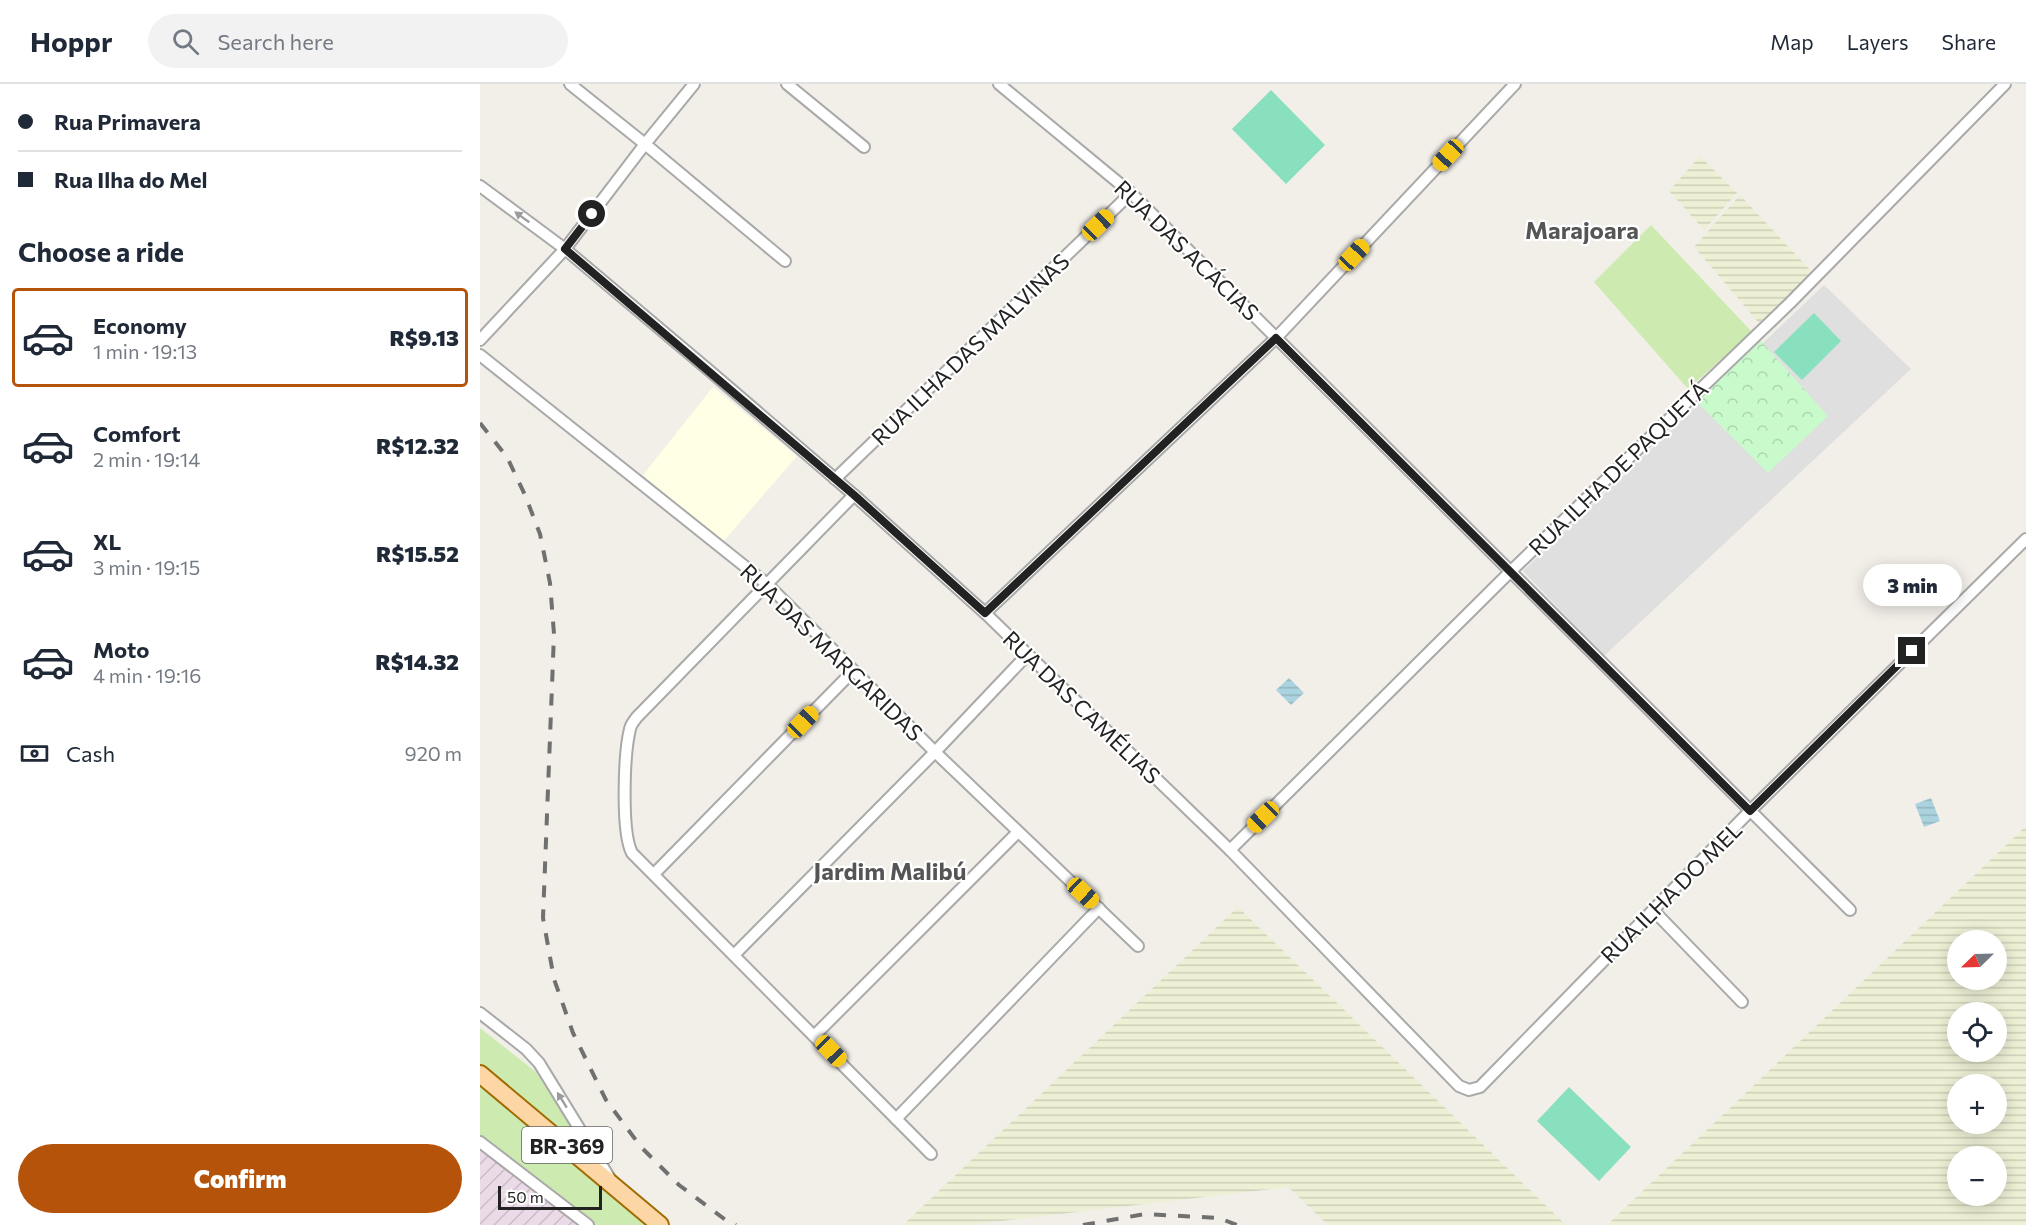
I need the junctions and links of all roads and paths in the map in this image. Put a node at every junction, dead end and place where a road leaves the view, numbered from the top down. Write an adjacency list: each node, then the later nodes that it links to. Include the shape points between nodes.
1 (570, 84): 7 (street)
2 (694, 84): 7 (street)
3 (787, 84): 8 (street)
4 (999, 84): 10 (street, RUA DAS ACÁCIAS)
5 (2005, 84): 19 (street, RUA ILHA DE PAQUETÁ, via 1790,303)
6 (1511, 85): 13 (street)
7 (645, 144): 11 (street); 12 (street)
8 (864, 147)
9 (480, 186): 11 (street, RUA DAS CAMÉLIAS, one-way to 9)
10 (1131, 193): 13 (street, RUA DAS ACÁCIAS); 16 (street, RUA ILHA DAS MALVINAS)
11 (565, 249): 14 (street); 16 (street, RUA DAS CAMÉLIAS)
12 (785, 261)
13 (1276, 338): 19 (street, RUA DAS ACÁCIAS); 21 (street)
14 (480, 340)
15 (480, 355): 20 (street, RUA DAS MARGARIDAS)
16 (835, 479): 17 (street, RUA DAS CAMÉLIAS)
17 (854, 495): 20 (street); 21 (street, RUA DAS CAMÉLIAS)
18 (2026, 539): 25 (street, RUA ILHA DO MEL)
19 (1511, 571): 25 (street, RUA DAS ACÁCIAS); 27 (street, RUA ILHA DE PAQUETÁ)
20 (767, 584): 23 (street, RUA DAS MARGARIDAS); 28 (street, via 631,726 625,766 626,836 632,853)
21 (985, 613): 22 (street, RUA DAS CAMÉLIAS)
22 (1028, 654): 24 (street); 27 (street, RUA DAS CAMÉLIAS)
23 (853, 671): 24 (street, RUA DAS MARGARIDAS); 28 (street)
24 (935, 752): 26 (street, RUA DAS MARGARIDAS); 33 (street)
25 (1750, 811): 30 (street, RUA DAS ACÁCIAS); 31 (street, RUA ILHA DO MEL)
26 (1018, 832): 29 (street, RUA DAS MARGARIDAS); 36 (street)
27 (1230, 850): 38 (street, RUA DAS CAMÉLIAS, via 1459,1086)
28 (654, 874): 33 (street)
29 (1099, 908): 32 (street, RUA DAS MARGARIDAS); 39 (street)
30 (1850, 909)
31 (1653, 910): 34 (street); 38 (street, RUA ILHA DO MEL, via 1480,1087)
32 (1138, 946)
33 (735, 954): 36 (street)
34 (1742, 1002)
35 (480, 1013): 42 (street, one-way to 35, via 539,1063)
36 (815, 1035): 39 (street)
37 (480, 1074): 42 (main road, BR-369)
38 (1469, 1090)
39 (897, 1119): 41 (street)
40 (480, 1142): 44 (street)
41 (931, 1154)
42 (614, 1185): 43 (main road, BR-369)
43 (659, 1223)
44 (588, 1225)

